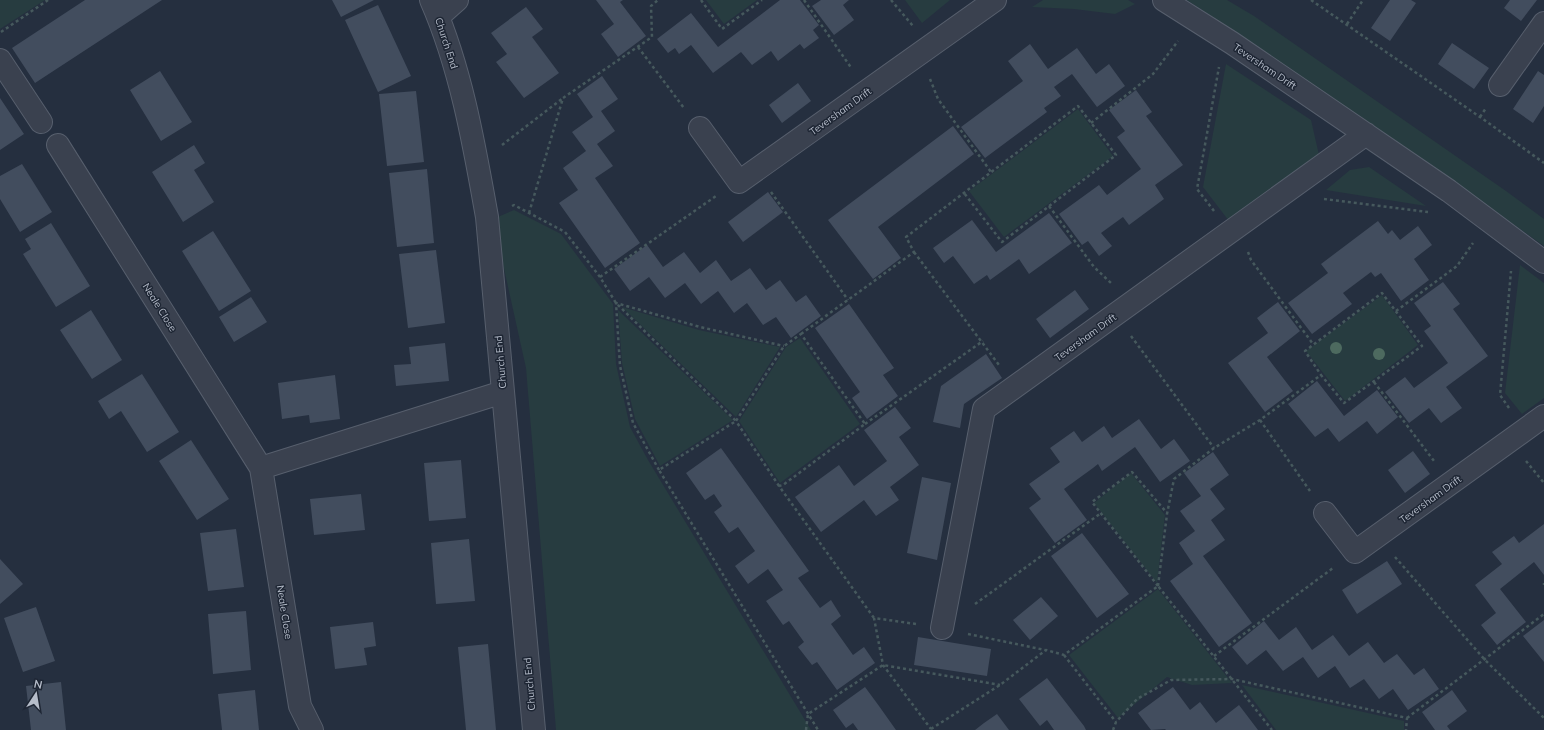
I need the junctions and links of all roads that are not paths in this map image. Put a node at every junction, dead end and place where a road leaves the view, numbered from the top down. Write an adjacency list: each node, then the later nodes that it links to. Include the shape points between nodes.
1 (457, 0): 4 (street)
2 (995, 0): 9 (street, Teversham Drift, via 747,176)
3 (1164, 0): 10 (street, Teversham Drift)
4 (435, 8): 13 (street, Church End, via 454,61 487,216)
5 (1544, 23): 7 (street)
6 (0, 60): 8 (street)
7 (1500, 85)
8 (41, 122)
9 (700, 128)
10 (1366, 134): 12 (street, Teversham Drift, via 1449,190); 17 (street, Teversham Drift, via 984,409)
11 (58, 145): 15 (street, Neale Close)
12 (1544, 262)
13 (502, 392): 15 (street); 19 (street, Church End)
14 (1544, 416): 16 (street, Teversham Drift, via 1355,552)
15 (261, 468): 18 (street, Neale Close, via 300,706)
16 (1326, 513)
17 (942, 628)
18 (312, 730)
19 (534, 730)

